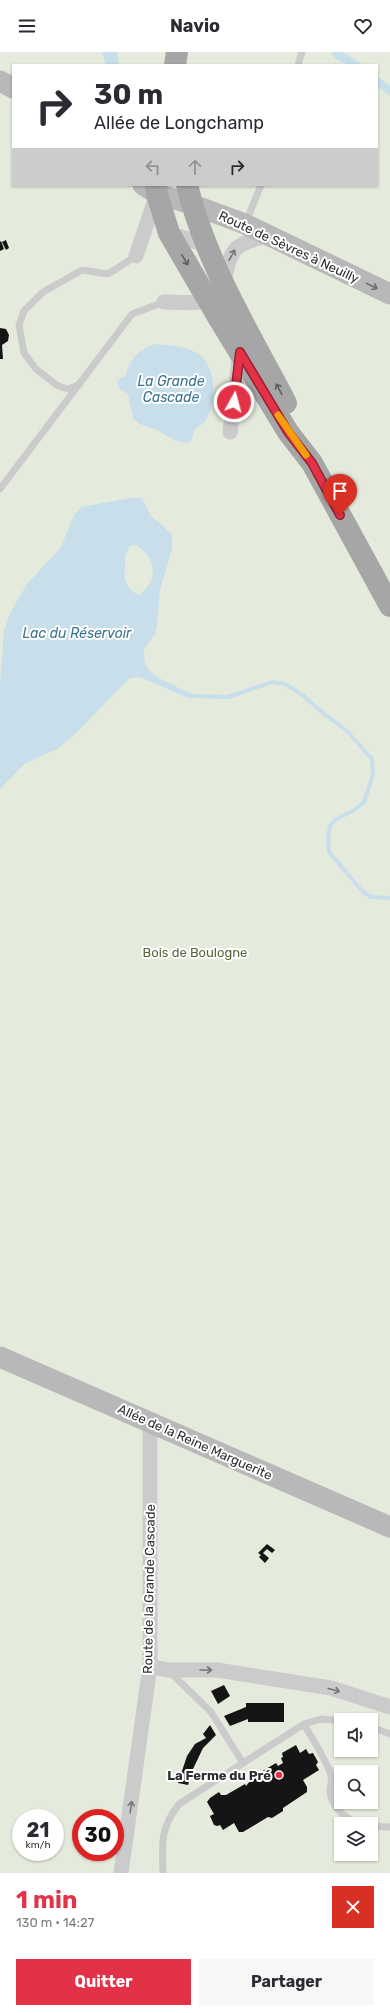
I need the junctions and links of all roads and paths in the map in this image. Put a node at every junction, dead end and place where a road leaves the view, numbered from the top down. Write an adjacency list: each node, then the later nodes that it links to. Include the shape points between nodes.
1 (178, 52): 3 (main road)
2 (302, 52): 4 (lane)
3 (175, 64)
4 (298, 64)
5 (0, 81): 6 (main road)
6 (12, 87)
7 (261, 186): 10 (lane)
8 (152, 188): 9 (main road, Route de Sèvres à Neuilly); 11 (street); 12 (main road)
9 (189, 195): 10 (main road, Route de Sèvres à Neuilly); 14 (main road)
10 (245, 224): 13 (main road, Route de Sèvres à Neuilly)
11 (146, 228): 12 (street); 15 (street)
12 (169, 233): 14 (street); 18 (main road, one-way to 18)
13 (266, 235): 16 (street, one-way to 13, via 234,250 239,245); 17 (main road, Route de Sèvres à Neuilly, one-way to 17)
14 (206, 245): 16 (main road)
15 (136, 256): 21 (lane, via 108,274 82,270 43,292 24,311 19,325 24,353 36,369 58,386 68,389)
16 (223, 283): 18 (street, via 218,293); 23 (main road, one-way to 16, via 299,427)
17 (390, 294)
18 (208, 300): 19 (street); 20 (main road)
19 (164, 302): 21 (lane, via 132,314)
20 (240, 352): 22 (street); 23 (main road, via 288,432)
21 (81, 384): 24 (lane)
22 (230, 432)
23 (312, 463): 25 (main road)
24 (0, 489)
25 (390, 606)
26 (0, 1357): 27 (main road, Allée de la Reine Marguerite)
27 (150, 1423): 28 (main road, Allée de la Reine Marguerite); 29 (street, Route de la Grande Cascade)
28 (390, 1527)
29 (150, 1666): 30 (street); 40 (street, Route de la Grande Cascade, one-way to 29)
30 (167, 1670): 31 (street, one-way to 31, via 217,1670 331,1688); 36 (lane, via 211,1712)
31 (390, 1707)
32 (334, 1720): 33 (lane, via 321,1719)
33 (304, 1724): 36 (lane); 37 (lane, via 331,1776 330,1794 340,1814)
34 (378, 1730): 35 (lane)
35 (390, 1734)
36 (243, 1763): 41 (lane, via 179,1804 169,1817 162,1847)
37 (345, 1817)
38 (378, 1826): 39 (lane)
39 (390, 1827)
40 (121, 1873)
41 (163, 1873)

